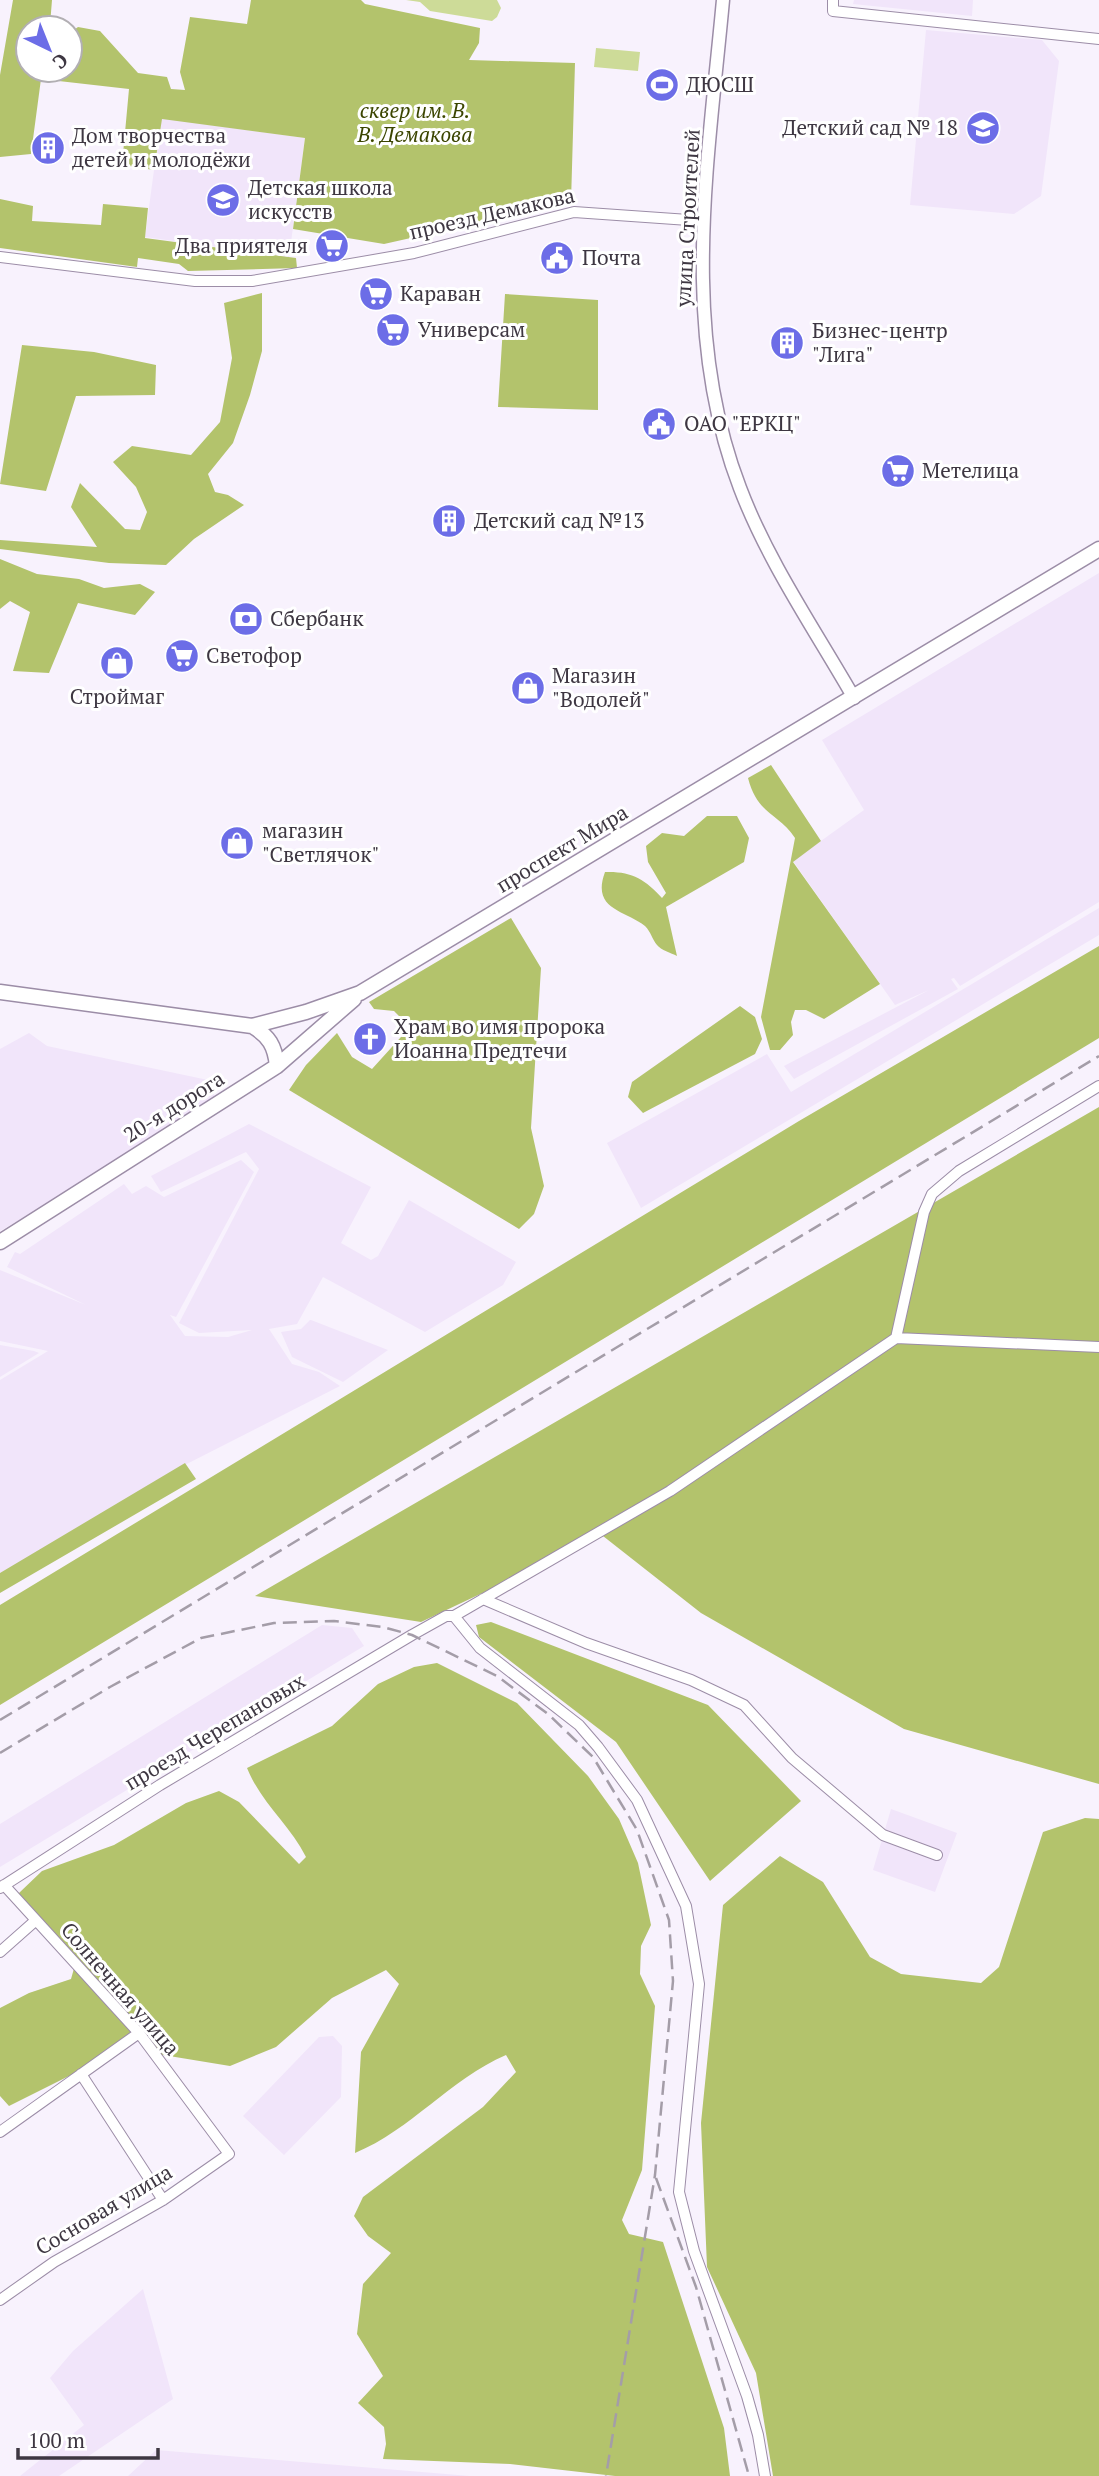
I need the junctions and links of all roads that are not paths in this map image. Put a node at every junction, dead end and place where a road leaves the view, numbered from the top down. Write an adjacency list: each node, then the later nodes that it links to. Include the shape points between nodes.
1 (723, 0): 4 (street, улица Строителей)
2 (834, 0): 3 (street, via 833,11)
3 (1099, 39)
4 (703, 221): 5 (street, проезд Демакова, via 574,212 414,253 252,281 195,281); 7 (street, улица Строителей, via 704,343 739,486 756,526)
5 (0, 257)
6 (1099, 549): 7 (main road, проспект Мира)
7 (854, 698): 9 (main road, проспект Мира)
8 (0, 992): 10 (main road, проспект Мира)
9 (360, 993): 10 (main road, проспект Мира); 11 (main road, 20-я дорога)
10 (251, 1026): 11 (main road, via 267,1034)
11 (277, 1066): 13 (main road, 20-я дорога)
12 (1099, 1086): 14 (street, via 959,1171 932,1194 924,1212)
13 (0, 1242)
14 (897, 1338): 15 (street); 16 (street, проезд Черепановых, via 670,1491)
15 (1099, 1347)
16 (484, 1599): 17 (street, проезд Черепановых); 18 (street, via 744,1705 792,1758 883,1835)
17 (454, 1616): 19 (street, проезд Черепановых, via 412,1635 160,1786); 28 (street, via 480,1648 579,1725 598,1747 636,1800 686,1906 698,1984 679,2192 694,2251 747,2396)
18 (937, 1855)
19 (2, 1887): 20 (street, Солнечная улица)
20 (35, 1921): 21 (street); 22 (street, Солнечная улица)
21 (0, 1952)
22 (139, 2033): 23 (street); 25 (street, Солнечная улица)
23 (81, 2074): 24 (street); 26 (street)
24 (0, 2132)
25 (229, 2154): 26 (street, Сосновая улица)
26 (163, 2200): 27 (street, Сосновая улица, via 54,2262)
27 (0, 2300)
28 (765, 2476)

